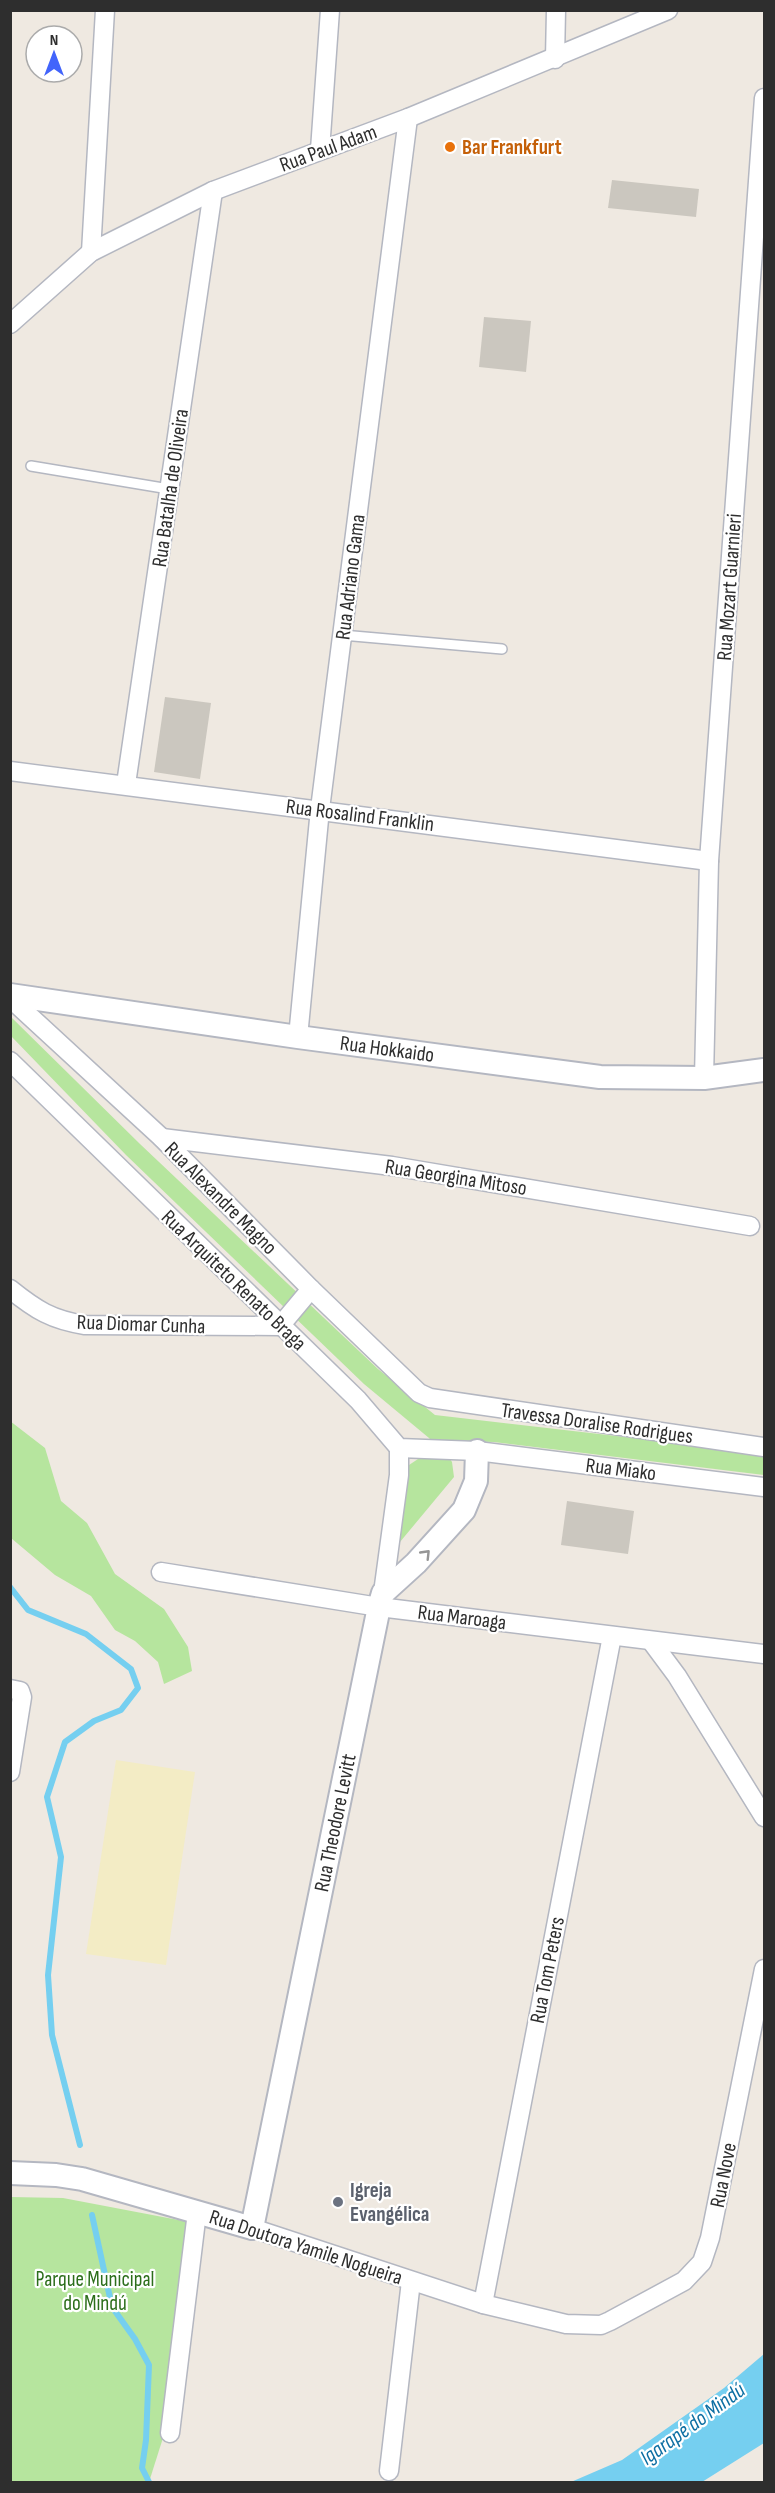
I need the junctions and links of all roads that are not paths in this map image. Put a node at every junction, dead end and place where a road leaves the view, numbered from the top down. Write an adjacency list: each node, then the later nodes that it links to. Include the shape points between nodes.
1 (105, 10): 10 (street)
2 (330, 10): 8 (street)
3 (556, 10): 5 (street)
4 (668, 10): 5 (street, Rua Paul Adam)
5 (555, 59): 7 (street, Rua Paul Adam)
6 (765, 98): 19 (street, Rua Mozart Guarnieri)
7 (408, 118): 8 (street, Rua Paul Adam); 14 (street, Rua Adriano Gama)
8 (320, 150): 9 (street, Rua Paul Adam)
9 (213, 191): 10 (street, Rua Paul Adam); 13 (street, Rua Batalha de Oliveira)
10 (91, 252): 11 (street, Rua Paul Adam)
11 (10, 324)
12 (31, 466): 13 (lane)
13 (169, 489): 17 (street, Rua Batalha de Oliveira)
14 (342, 635): 15 (lane); 18 (street, Rua Adriano Gama)
15 (502, 649)
16 (10, 771): 17 (street, Rua Rosalind Franklin)
17 (126, 784): 18 (street, Rua Rosalind Franklin)
18 (320, 809): 19 (street, Rua Rosalind Franklin); 21 (street, Rua Adriano Gama)
19 (709, 861): 24 (street, Rua Mozart Guarnieri)
20 (10, 997): 21 (street, Rua Hokkaido); 25 (street, Rua Alexandre Magno)
21 (298, 1037): 24 (street, Rua Hokkaido, via 600,1077)
22 (10, 1061): 29 (street, Rua Arquiteto Renato Braga)
23 (765, 1070): 24 (street, Rua Hokkaido)
24 (704, 1078)
25 (162, 1138): 26 (street, Rua Georgina Mitoso, via 392,1166); 28 (street, Rua Alexandre Magno)
26 (750, 1226)
27 (10, 1289): 29 (street, Rua Diomar Cunha, via 42,1313 85,1325)
28 (311, 1289): 29 (street); 30 (street, Rua Alexandre Magno, via 420,1393)
29 (280, 1326): 32 (street, Rua Arquiteto Renato Braga, via 358,1400)
30 (430, 1398): 31 (street, Travessa Doralise Rodrigues)
31 (765, 1447)
32 (399, 1448): 33 (street); 36 (street, via 399,1475)
33 (477, 1451): 34 (street, Rua Miako); 36 (street, one-way to 33, via 464,1510 476,1481)
34 (765, 1487)
35 (161, 1572): 36 (street, Rua Maroaga)
36 (381, 1600): 37 (street, Rua Maroaga); 46 (street, Rua Theodore Levitt)
37 (612, 1636): 38 (street, Rua Maroaga); 48 (street, Rua Tom Peters)
38 (651, 1641): 39 (street, Rua Maroaga); 42 (street)
39 (765, 1654)
40 (15, 1690): 41 (street, via 22,1697)
41 (10, 1772)
42 (765, 1817)
43 (765, 1970): 49 (street, Rua Nove, via 702,2262 684,2282)
44 (10, 2173): 45 (street, Rua Doutora Yamile Nogueira, via 82,2179)
45 (196, 2211): 46 (street, Rua Doutora Yamile Nogueira); 50 (street)
46 (252, 2228): 47 (street, Rua Doutora Yamile Nogueira)
47 (411, 2281): 48 (street, Rua Doutora Yamile Nogueira); 51 (street)
48 (483, 2304): 49 (street, Rua Doutora Yamile Nogueira, via 566,2324)
49 (601, 2325)
50 (170, 2433)
51 (389, 2471)

